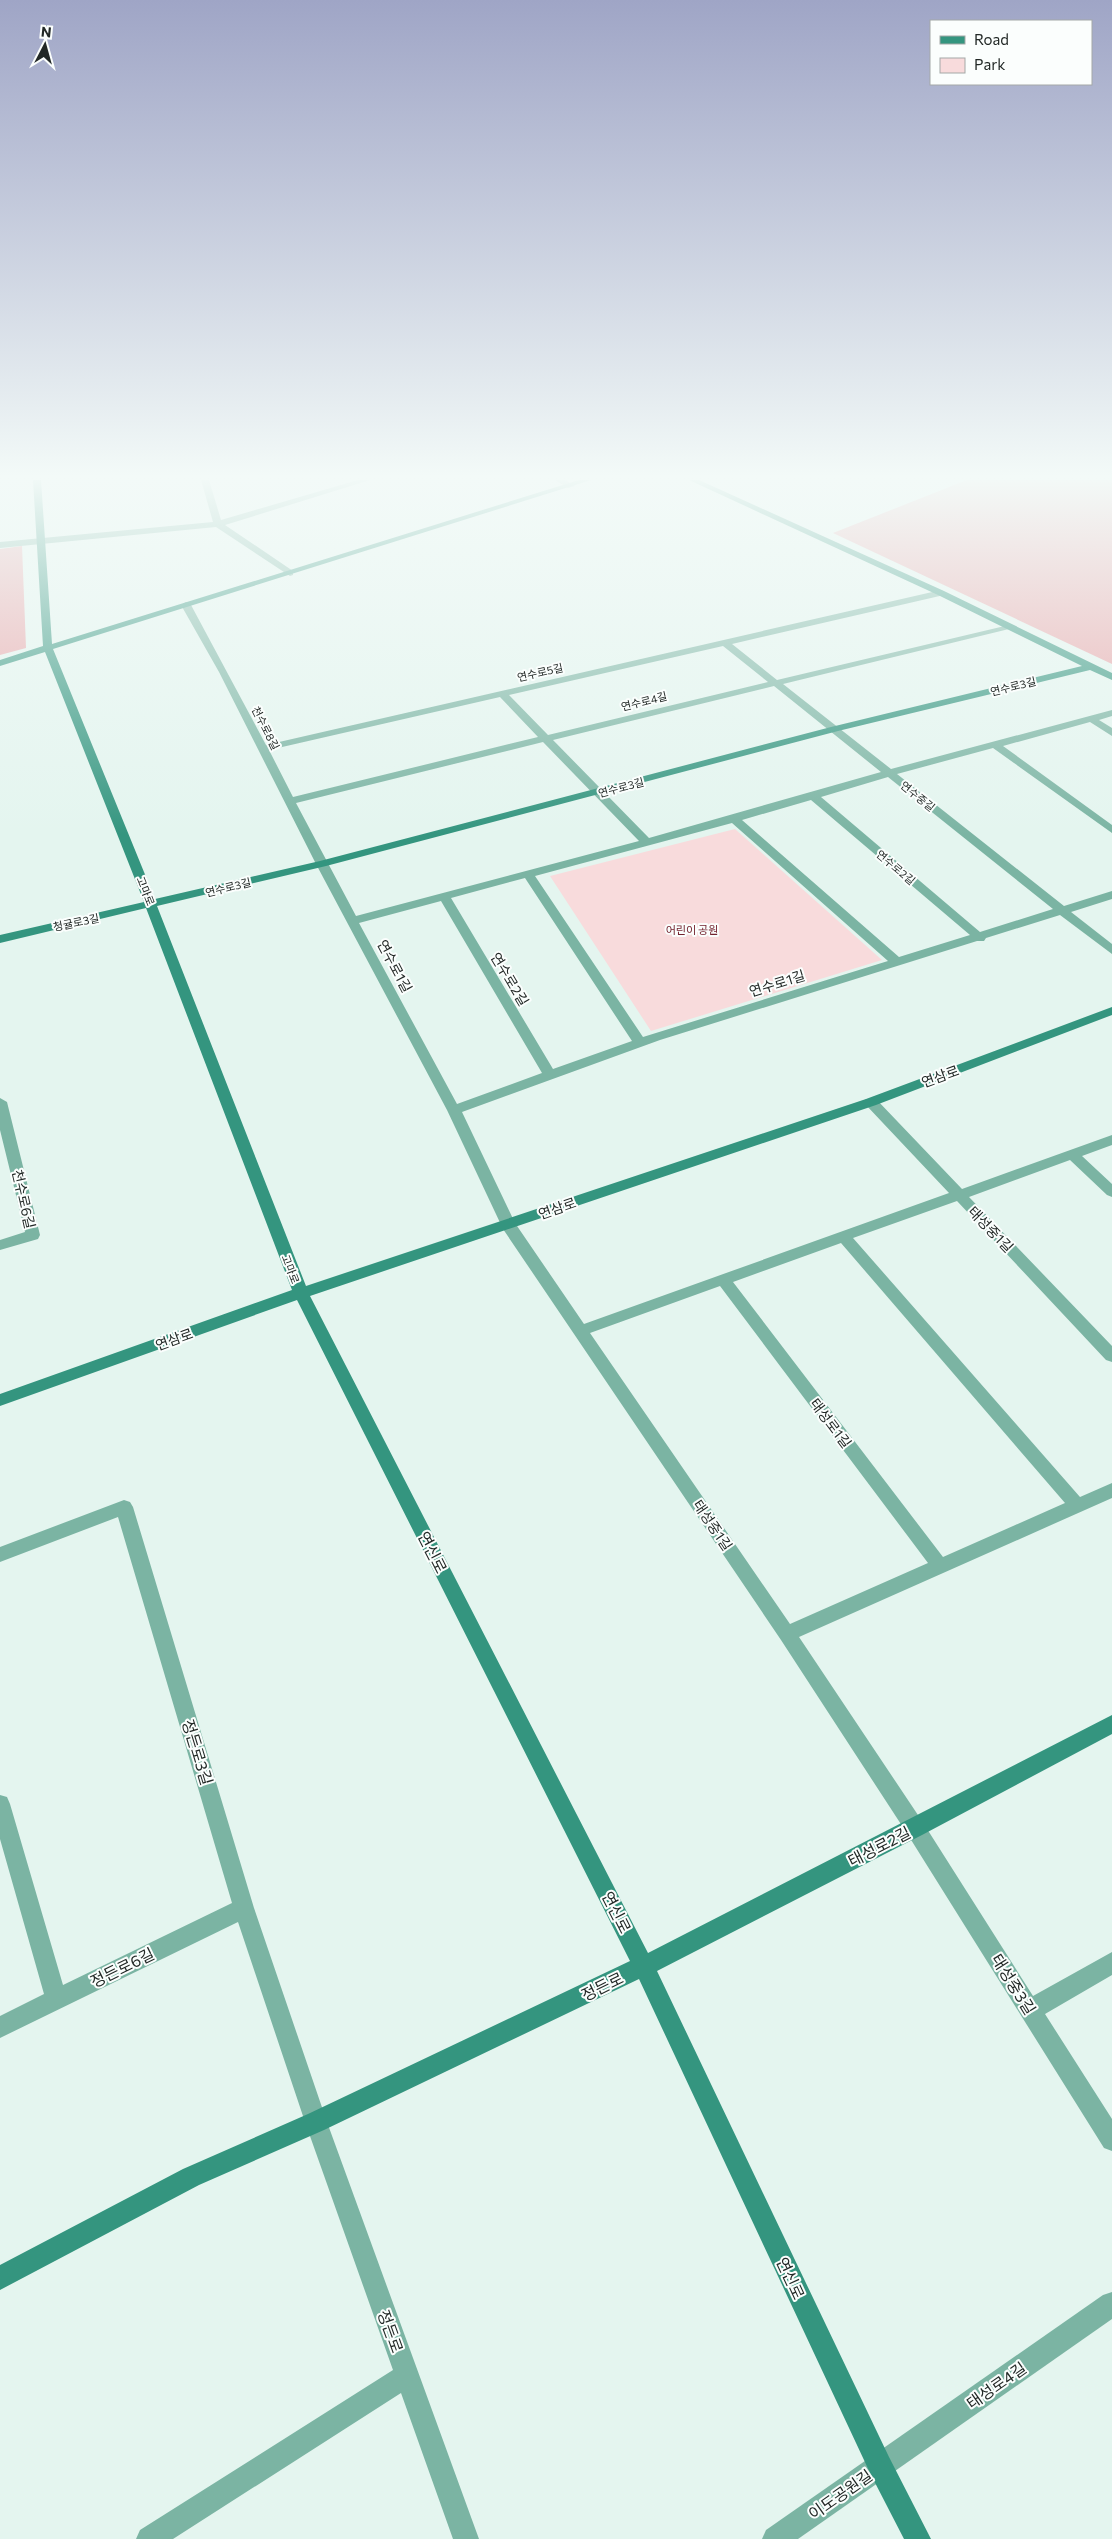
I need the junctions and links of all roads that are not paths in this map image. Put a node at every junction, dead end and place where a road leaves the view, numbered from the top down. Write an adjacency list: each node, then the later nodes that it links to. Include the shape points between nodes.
1 (44, 598): 8 (street, 고마로)
2 (207, 598): 5 (street)
3 (917, 598): 7 (street, 연수로5길)
4 (951, 598): 6 (street)
5 (186, 605): 8 (street); 20 (street, 천수로8길)
6 (1006, 627): 10 (street); 12 (street, 연수로4길)
7 (724, 642): 12 (street, 연수중길); 13 (street, 연수로5길)
8 (48, 648): 9 (street); 32 (street, 고마로)
9 (0, 663)
10 (1090, 667): 11 (street); 16 (street, 연수로3길)
11 (1112, 678)
12 (775, 682): 16 (street, 연수중길); 18 (street, 연수로4길)
13 (502, 694): 18 (street); 20 (street, 연수로5길)
14 (1112, 713): 15 (street)
15 (1092, 719): 17 (street); 19 (street)
16 (834, 729): 21 (street, 연수중길); 22 (street, 연수로3길)
17 (1112, 732)
18 (546, 738): 22 (street); 24 (street, 연수로4길)
19 (995, 745): 21 (street); 26 (street)
20 (262, 748): 24 (street, 천수로8길)
21 (890, 773): 23 (street); 33 (street, 연수중길)
22 (600, 793): 27 (street); 28 (street, 연수로3길)
23 (813, 796): 25 (street); 36 (street, 연수로2길)
24 (289, 801): 28 (street, 천수로8길)
25 (734, 819): 27 (street); 38 (street)
26 (1112, 830)
27 (646, 843): 29 (street)
28 (322, 864): 32 (street, 연수로3길); 34 (street, 연수로1길)
29 (529, 875): 31 (street); 40 (street)
30 (1112, 895): 33 (street, 연수로1길)
31 (445, 897): 34 (street); 41 (street, 연수로2길)
32 (151, 905): 35 (street, 청귤로3길); 53 (street, 고마로)
33 (1062, 912): 36 (street, 연수로1길); 37 (street, 연수중길)
34 (352, 921): 44 (street, 연수로1길)
35 (0, 938)
36 (980, 938): 38 (street, 연수로1길)
37 (1112, 950)
38 (898, 963): 40 (street, 연수로1길)
39 (1112, 1011): 43 (street, 연삼로)
40 (640, 1043): 41 (street, 연수로1길)
41 (550, 1076): 44 (street, 연수로1길)
42 (0, 1102): 51 (street, 천수로6길, via 33,1235)
43 (871, 1102): 48 (street, 태성중1길); 49 (street, 연삼로)
44 (454, 1110): 49 (street, 연수로1길)
45 (1112, 1140): 46 (street)
46 (1072, 1154): 47 (street); 48 (street)
47 (1112, 1192)
48 (959, 1195): 50 (street); 55 (street, 태성중1길)
49 (508, 1225): 53 (street, 연삼로); 54 (street, 태성중1길)
50 (843, 1236): 52 (street); 58 (street)
51 (0, 1245)
52 (723, 1280): 54 (street); 60 (street, 태성로1길)
53 (301, 1293): 56 (street, 연삼로); 67 (street, 연신로)
54 (580, 1331): 61 (street, 태성중1길)
55 (1112, 1356)
56 (0, 1400)
57 (1112, 1490): 58 (street)
58 (1077, 1506): 60 (street)
59 (0, 1555): 65 (street, 정든로3길, via 124,1506)
60 (940, 1566): 61 (street)
61 (787, 1634): 64 (street, 태성중1길)
62 (1112, 1724): 64 (street, 태성로2길)
63 (0, 1804): 68 (street)
64 (915, 1828): 67 (street, 태성로2길); 69 (street, 태성중3길)
65 (244, 1908): 68 (street, 정든로6길); 71 (street, 정든로3길)
66 (1112, 1963): 69 (street)
67 (644, 1966): 71 (street, 정든로); 76 (street, 연신로)
68 (56, 2000): 70 (street, 정든로6길)
69 (1030, 2010): 72 (street, 태성중3길)
70 (0, 2027)
71 (316, 2122): 73 (street, 정든로, via 191,2177); 75 (street, 정든로)
72 (1112, 2140)
73 (0, 2278)
74 (1112, 2304): 76 (street, 태성로4길)
75 (407, 2375): 77 (street); 78 (street, 정든로)
76 (880, 2466): 79 (street, 이도공원길); 80 (street, 연신로)
77 (148, 2539)
78 (466, 2539)
79 (775, 2539)
80 (918, 2539)

